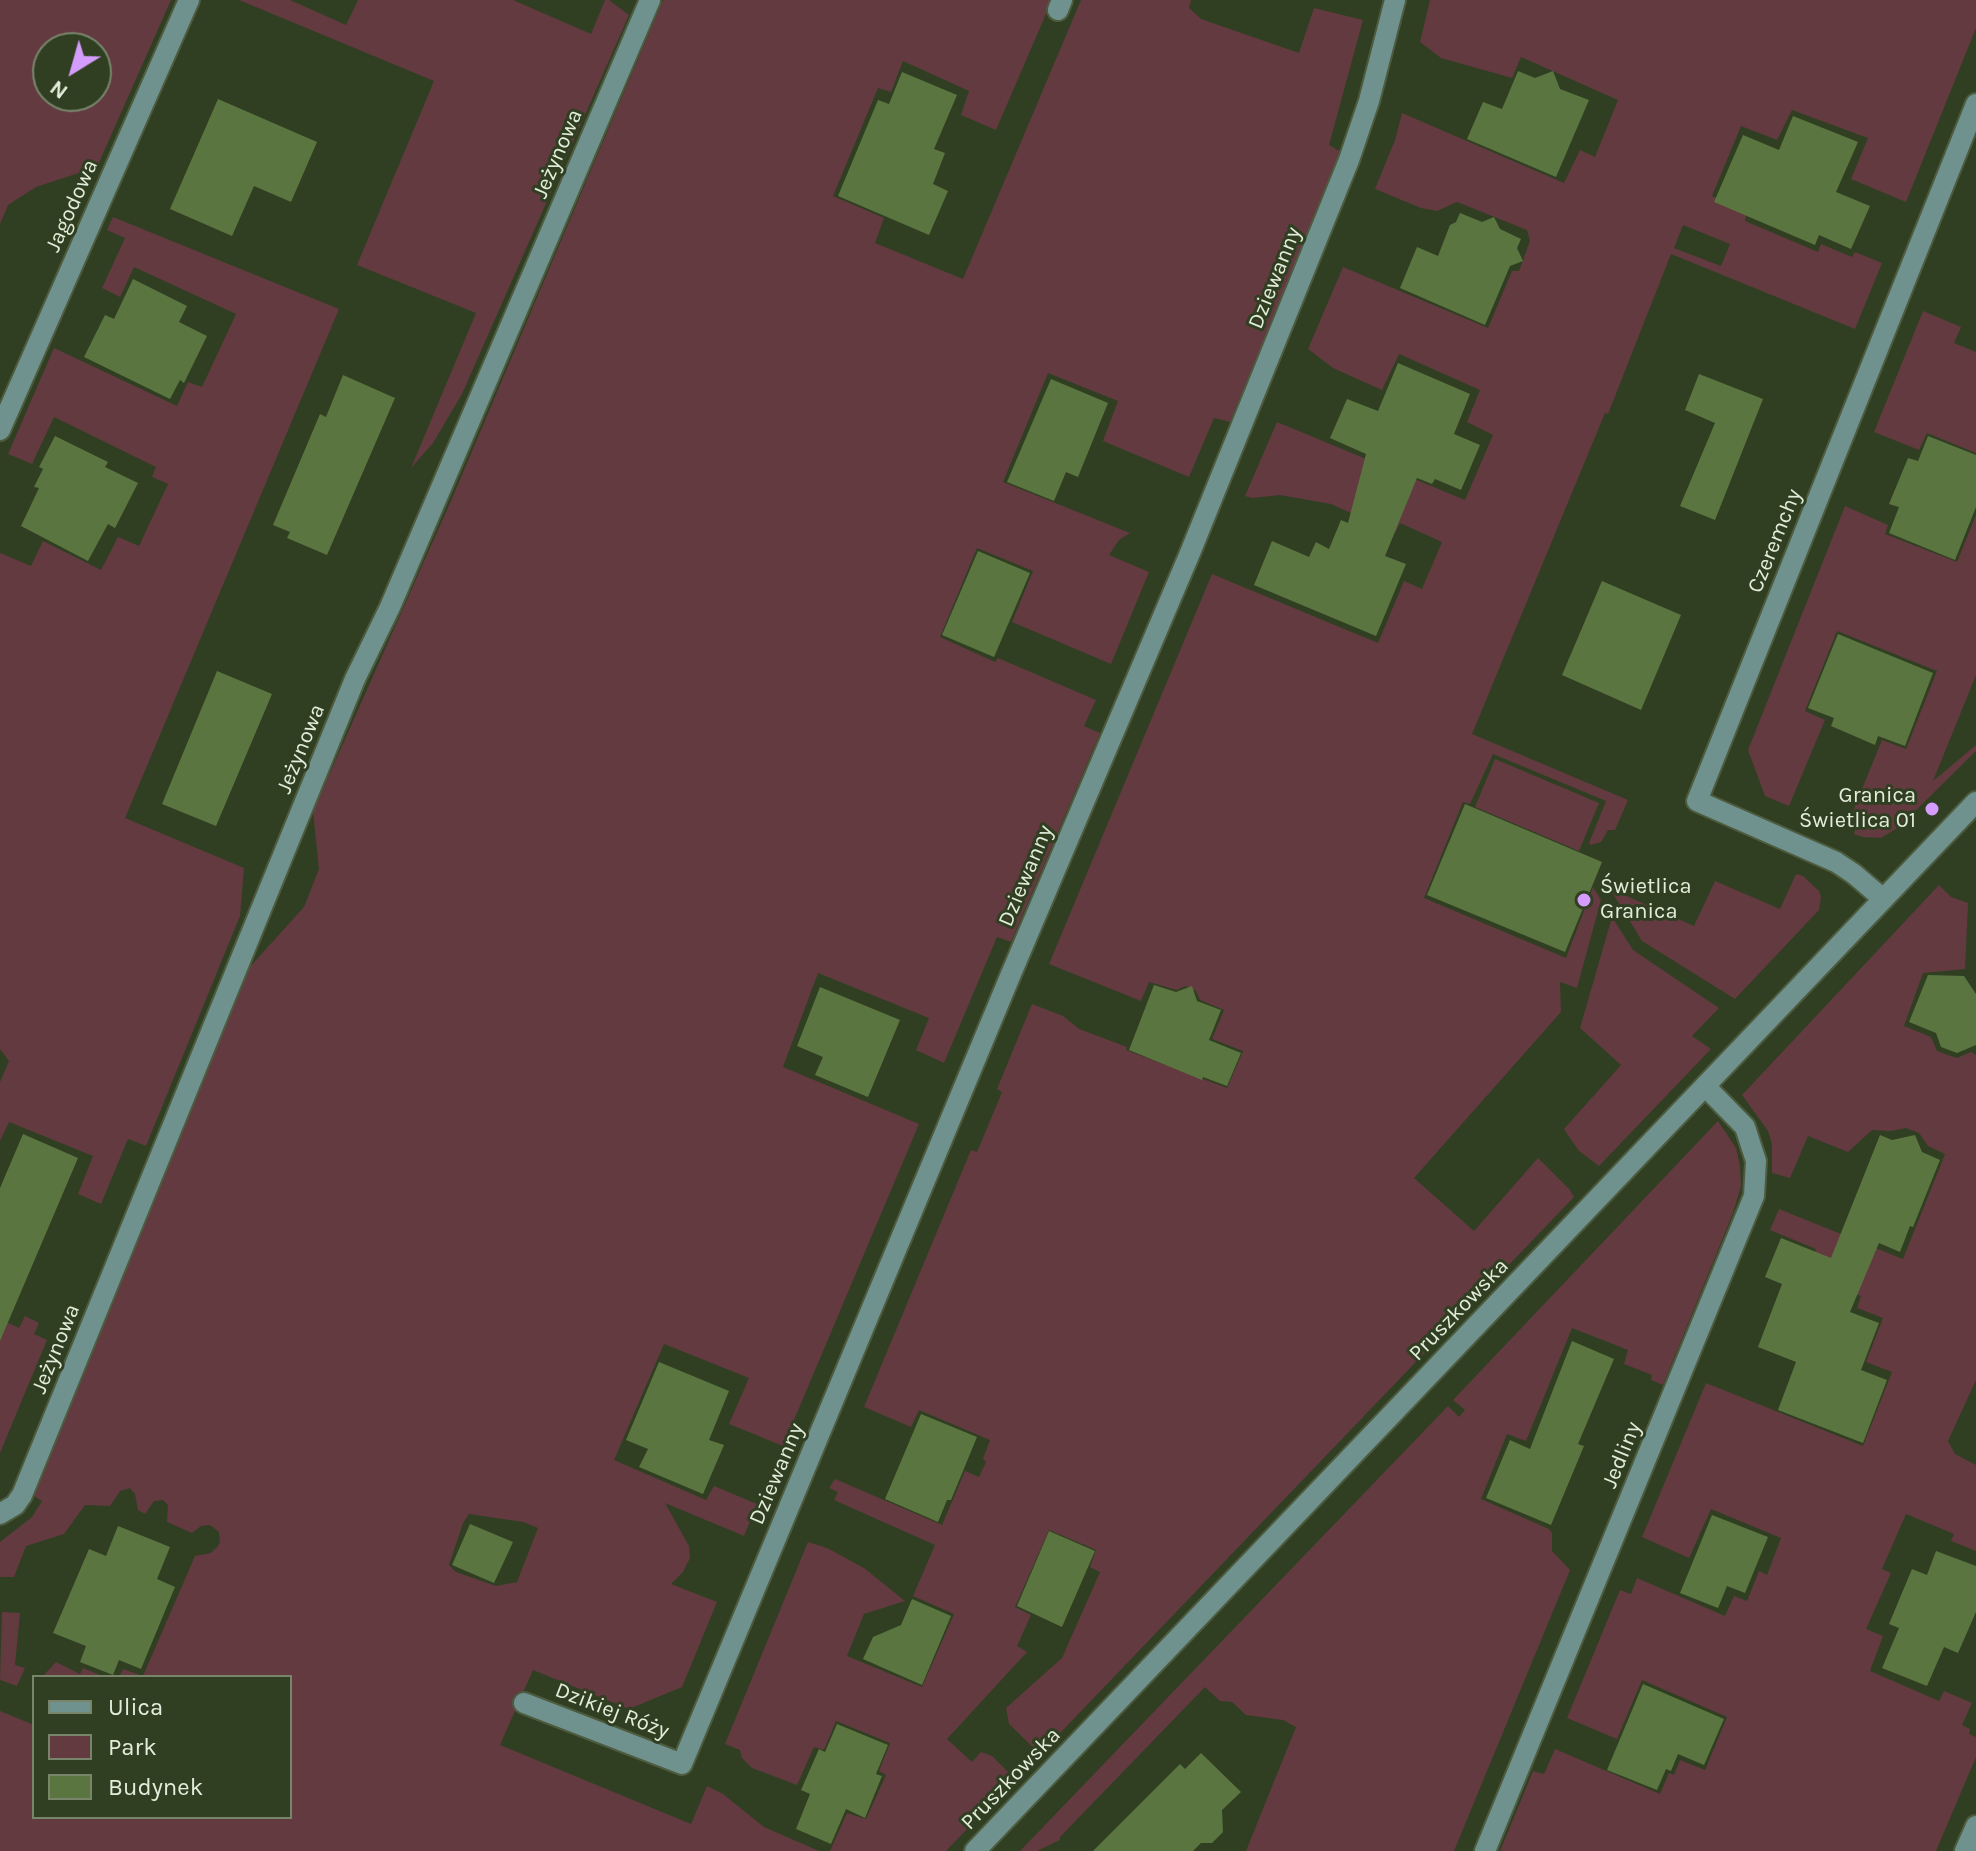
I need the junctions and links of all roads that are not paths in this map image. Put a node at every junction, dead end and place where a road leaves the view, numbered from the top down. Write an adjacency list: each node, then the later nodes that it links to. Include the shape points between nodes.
1 (189, 0): 5 (street, Jagodowa)
2 (650, 0): 9 (street, Jeżynowa, via 355,679 24,1491)
3 (1395, 0): 11 (street, Dziewanny, via 1343,175)
4 (1976, 104): 7 (street, Czeremchy, via 1697,801 1836,862)
5 (0, 430)
6 (1976, 802): 7 (street, Pruszkowska)
7 (1882, 898): 8 (street, Pruszkowska)
8 (1705, 1086): 13 (street, Pruszkowska); 14 (street, Jedliny, via 1745,1127 1756,1161 1754,1196)
9 (0, 1514)
10 (524, 1703): 11 (street, Dzikiej Róży)
11 (682, 1764)
12 (1976, 1826): 15 (street)
13 (982, 1849)
14 (1485, 1851)
15 (1965, 1851)

